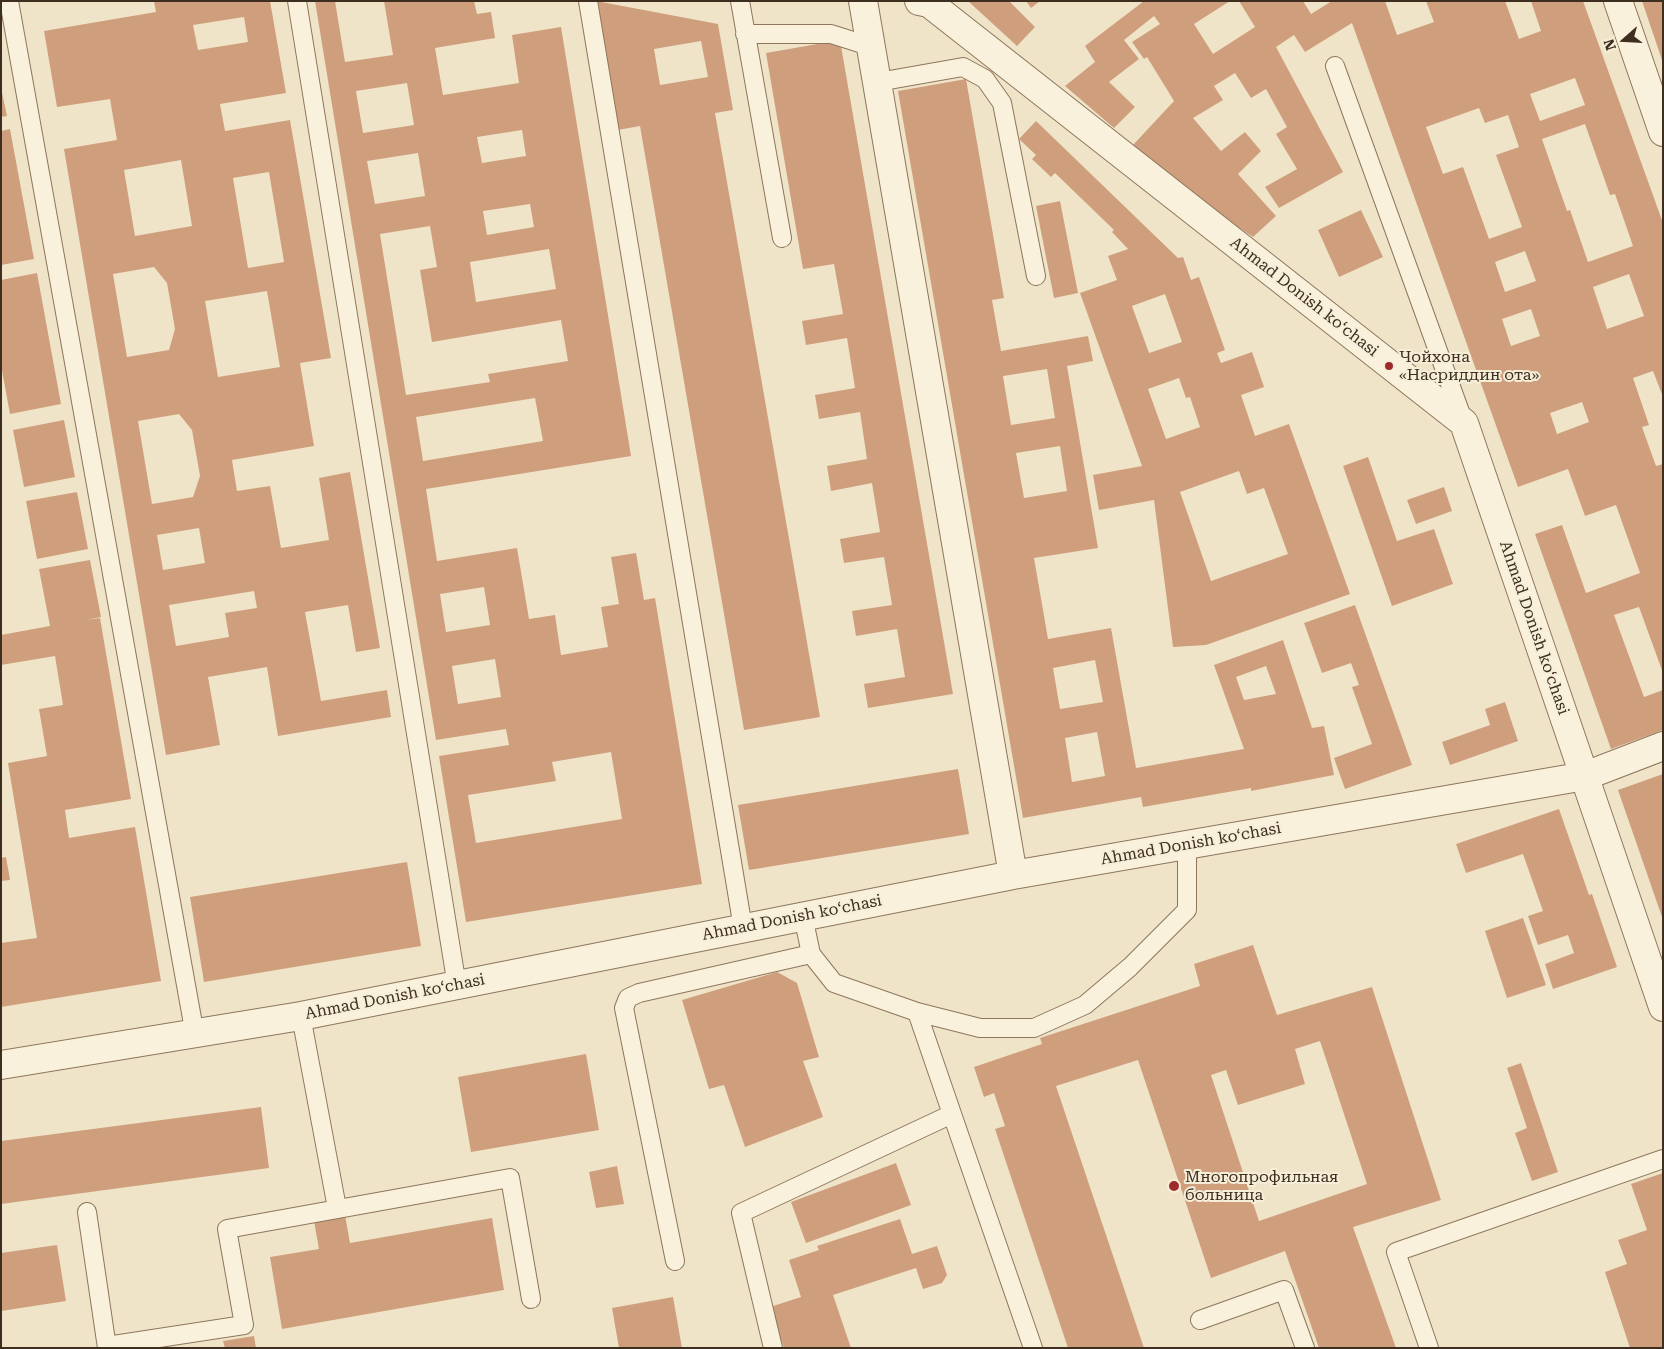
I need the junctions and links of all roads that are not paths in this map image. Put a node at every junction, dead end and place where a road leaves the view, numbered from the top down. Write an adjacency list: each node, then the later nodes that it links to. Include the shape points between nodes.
1 (9, 1): 27 (lane)
2 (297, 1): 23 (lane)
3 (588, 1): 21 (lane)
4 (740, 1): 8 (lane)
5 (863, 1): 9 (street)
6 (1618, 1): 12 (street)
7 (927, 2): 15 (street, Ahmad Donish koʻchasi)
8 (746, 34): 9 (lane, via 831,34); 13 (lane)
9 (872, 47): 11 (street)
10 (1335, 66): 15 (lane)
11 (878, 82): 14 (lane, via 963,67 985,79 1002,103); 19 (street)
12 (1663, 132)
13 (782, 238)
14 (1036, 276)
15 (1464, 423): 17 (street, Ahmad Donish koʻchasi)
16 (1663, 746): 17 (street)
17 (1584, 776): 18 (street, Ahmad Donish koʻchasi); 24 (street, Ahmad Donish koʻchasi)
18 (1187, 844): 19 (street, Ahmad Donish koʻchasi); 25 (lane, via 1187,910 1130,967 1085,1005 1034,1028 980,1028)
19 (1013, 875): 20 (street, Ahmad Donish koʻchasi)
20 (803, 916): 21 (street, Ahmad Donish koʻchasi); 22 (lane)
21 (743, 928): 23 (street, Ahmad Donish koʻchasi)
22 (811, 954): 25 (lane, via 834,983); 33 (lane, via 628,998 624,1008)
23 (456, 986): 26 (street, Ahmad Donish koʻchasi)
24 (1663, 1007)
25 (917, 1012): 29 (lane)
26 (301, 1016): 27 (street, Ahmad Donish koʻchasi); 31 (lane)
27 (194, 1034): 28 (street, Ahmad Donish koʻchasi)
28 (1, 1065)
29 (952, 1114): 37 (lane, via 741,1213); 38 (lane)
30 (1663, 1159): 40 (lane, via 1396,1252)
31 (337, 1208): 34 (lane, via 510,1178); 36 (lane, via 227,1229 244,1326)
32 (87, 1212): 36 (lane)
33 (675, 1261)
34 (531, 1299)
35 (1200, 1320): 39 (lane, via 1284,1290)
36 (107, 1347)
37 (773, 1348)
38 (1033, 1348)
39 (1304, 1348)
40 (1429, 1348)

